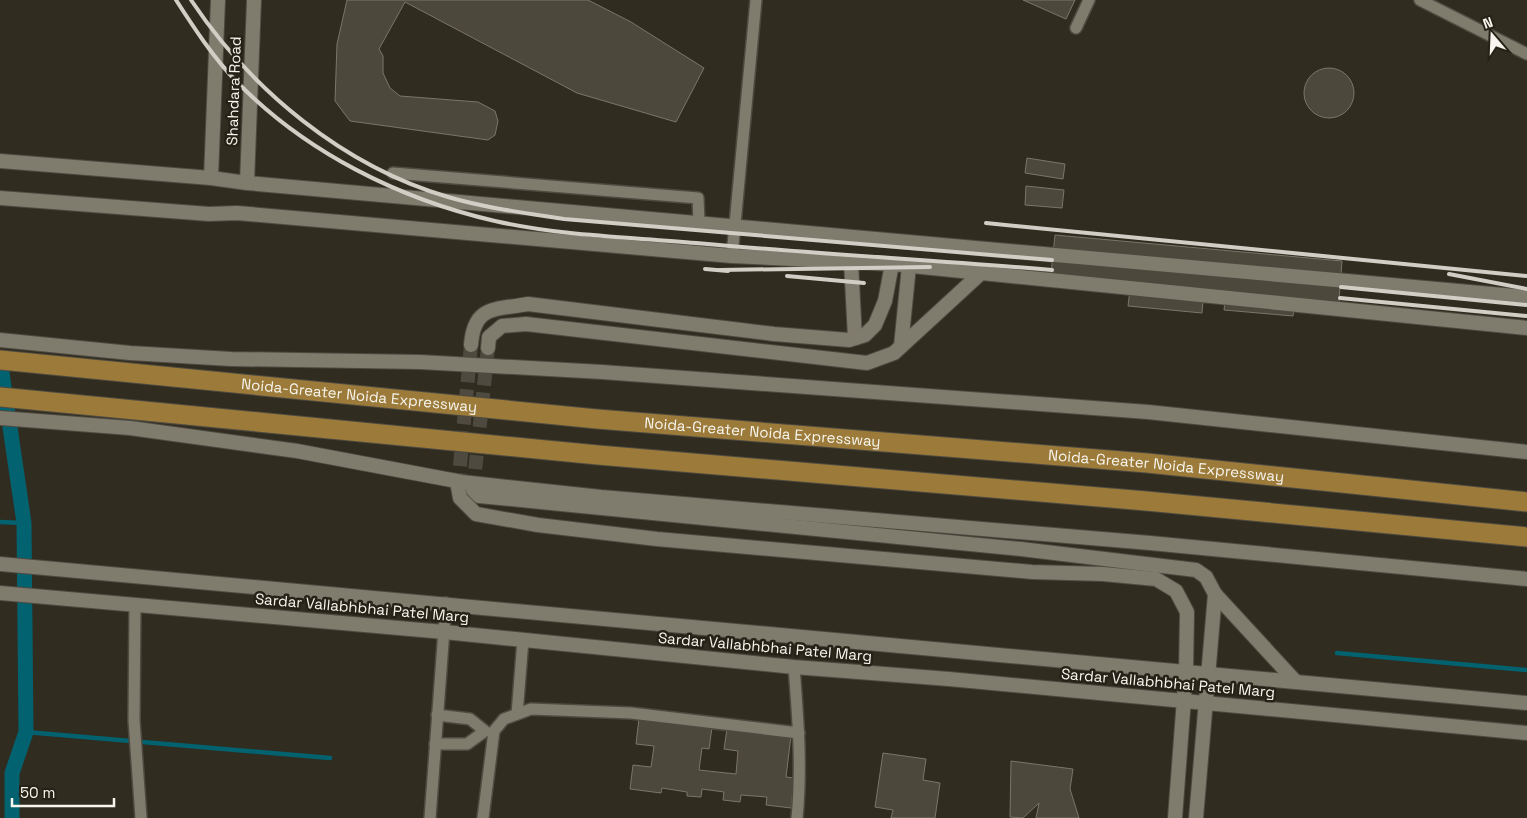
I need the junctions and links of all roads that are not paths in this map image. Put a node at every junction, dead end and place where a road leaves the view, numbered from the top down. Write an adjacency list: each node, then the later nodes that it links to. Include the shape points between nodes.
1 (218, 0): 10 (street, Shahdara Road)
2 (254, 0): 11 (street, Shahdara Road)
3 (756, 0): 14 (street)
4 (1090, 0): 6 (street)
5 (1420, 0): 7 (street)
6 (1076, 28)
7 (1527, 54)
8 (0, 161): 10 (street)
9 (393, 173): 13 (street, via 698,198)
10 (211, 178): 11 (street)
11 (247, 183): 13 (street)
12 (0, 198): 15 (street, via 209,214 237,213)
13 (700, 222): 14 (street)
14 (735, 225): 15 (street); 20 (street)
15 (732, 256): 16 (street)
16 (851, 262): 17 (street); 22 (street)
17 (892, 264): 18 (street); 22 (street, via 885,301 874,325 865,335)
18 (909, 266): 19 (street); 25 (street)
19 (981, 273): 21 (street); 25 (street)
20 (1527, 297)
21 (1527, 328)
22 (855, 338): 24 (street, via 774,334 528,304 480,316 472,328)
23 (0, 340): 30 (street, via 231,359 420,362 602,372 1148,412)
24 (471, 345)
25 (901, 346): 26 (street, via 894,353 867,363 526,324 502,326 489,337)
26 (488, 348)
27 (0, 360): 33 (highway, Noida-Greater Noida Expressway, via 596,419 1147,463)
28 (0, 398): 34 (highway)
29 (0, 418): 36 (street, via 130,428 297,451 471,483 602,497)
30 (1527, 452)
31 (458, 487): 44 (street, via 460,498 476,514 538,525 657,539 1032,572 1156,579 1176,590 1187,612)
32 (473, 490): 38 (street, via 479,496 1021,549 1196,570 1206,577)
33 (1527, 502)
34 (1527, 537)
35 (0, 564): 39 (street, Sardar Vallabhbhai Patel Marg)
36 (1527, 578)
37 (0, 593): 40 (street, Sardar Vallabhbhai Patel Marg)
38 (1216, 594): 45 (street); 46 (street)
39 (446, 603): 41 (street); 44 (street, Sardar Vallabhbhai Patel Marg)
40 (131, 604): 41 (street, Sardar Vallabhbhai Patel Marg); 56 (street)
41 (444, 632): 42 (street, Sardar Vallabhbhai Patel Marg); 51 (street)
42 (523, 640): 43 (street, Sardar Vallabhbhai Patel Marg); 50 (street)
43 (794, 667): 47 (street, Sardar Vallabhbhai Patel Marg); 53 (street)
44 (1186, 672): 45 (street, Sardar Vallabhbhai Patel Marg); 47 (street)
45 (1208, 674): 46 (street, Sardar Vallabhbhai Patel Marg); 49 (street)
46 (1296, 682): 48 (street, Sardar Vallabhbhai Patel Marg)
47 (1183, 702): 49 (street, Sardar Vallabhbhai Patel Marg); 60 (street)
48 (1527, 703)
49 (1205, 704): 54 (street, Sardar Vallabhbhai Patel Marg); 61 (street)
50 (517, 714): 52 (street); 53 (street, via 544,708 631,713)
51 (437, 715): 52 (street, via 470,719); 55 (street)
52 (489, 731): 55 (street, via 467,744); 58 (street)
53 (799, 733): 59 (street)
54 (1527, 733)
55 (435, 744): 57 (street)
56 (141, 818)
57 (430, 818)
58 (483, 818)
59 (797, 818)
60 (1175, 818)
61 (1196, 818)

